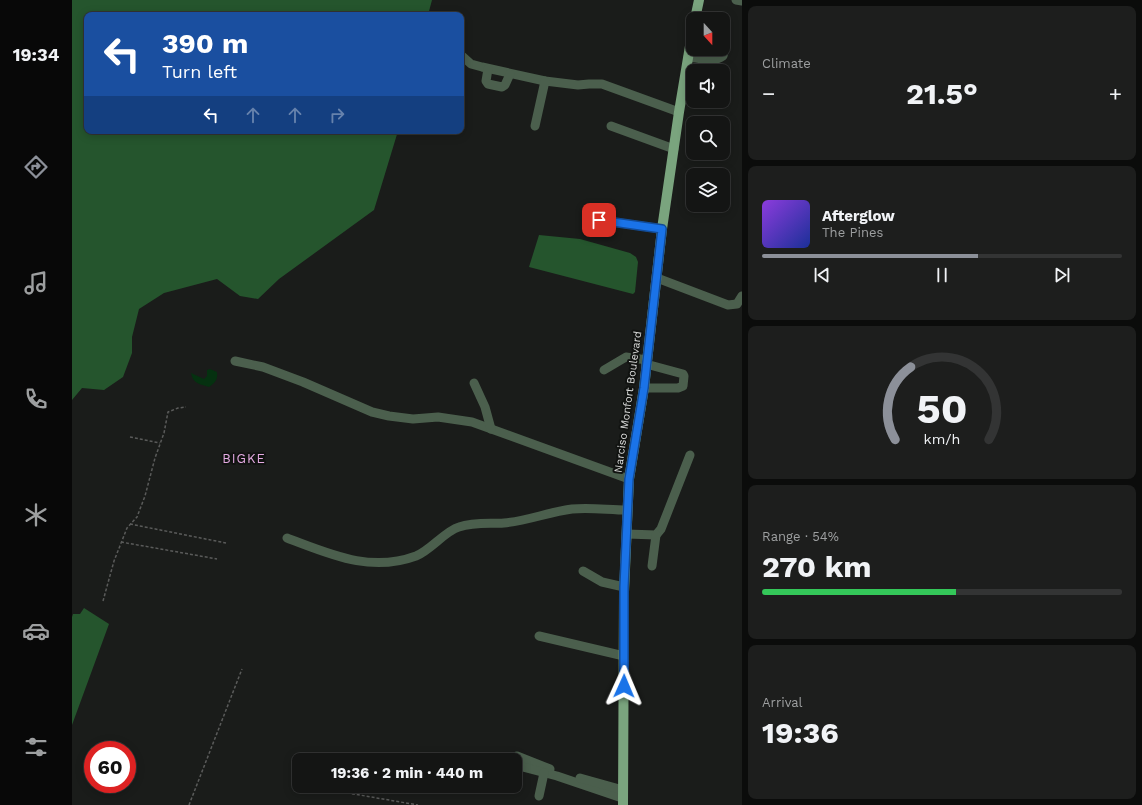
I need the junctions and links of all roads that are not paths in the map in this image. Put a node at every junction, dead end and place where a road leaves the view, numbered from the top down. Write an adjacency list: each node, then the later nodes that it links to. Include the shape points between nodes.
1 (699, 0): 4 (main road)
2 (736, 0): 3 (street)
3 (742, 1)
4 (696, 12)
5 (723, 56): 6 (street, via 715,60)
6 (688, 57): 11 (main road, Narciso Monfort Boulevard)
7 (464, 58): 8 (street, via 471,64)
8 (488, 69): 9 (street); 9 (street, via 488,84 502,87)
9 (510, 74): 10 (street)
10 (545, 81): 11 (street, via 578,85 602,84); 12 (street)
11 (679, 112): 14 (main road, Narciso Monfort Boulevard)
12 (535, 126)
13 (611, 126): 14 (street)
14 (674, 149): 16 (main road, Narciso Monfort Boulevard)
15 (599, 220): 16 (street)
16 (662, 229): 17 (main road, Narciso Monfort Boulevard)
17 (657, 278): 18 (street, via 728,305 737,304); 20 (main road, Narciso Monfort Boulevard)
18 (742, 296)
19 (235, 360): 24 (street, via 303,382 372,412 413,419 438,417 472,422)
20 (647, 362): 21 (street, via 626,357); 23 (main road, Narciso Monfort Boulevard); 23 (street, via 680,372 684,376 683,386)
21 (604, 370)
22 (474, 383): 24 (street)
23 (644, 388): 26 (main road, Narciso Monfort Boulevard)
24 (491, 429): 26 (street)
25 (690, 455): 29 (street)
26 (629, 479): 27 (main road, Narciso Monfort Boulevard)
27 (627, 510): 28 (main road, Narciso Monfort Boulevard); 30 (street, via 574,508 519,521 473,523 457,527 417,555 387,563 361,562 335,556)
28 (627, 534): 29 (street); 33 (main road, Narciso Monfort Boulevard)
29 (656, 535): 31 (street)
30 (288, 538)
31 (652, 566)
32 (583, 571): 33 (street, via 602,582)
33 (624, 587): 35 (main road, Narciso Monfort Boulevard)
34 (539, 636): 35 (street)
35 (624, 656): 40 (main road, Narciso Monfort Boulevard)
36 (522, 762): 40 (street, via 552,769)
37 (522, 764): 38 (street)
38 (544, 773): 39 (street); 40 (street)
39 (539, 796)
40 (623, 797)

